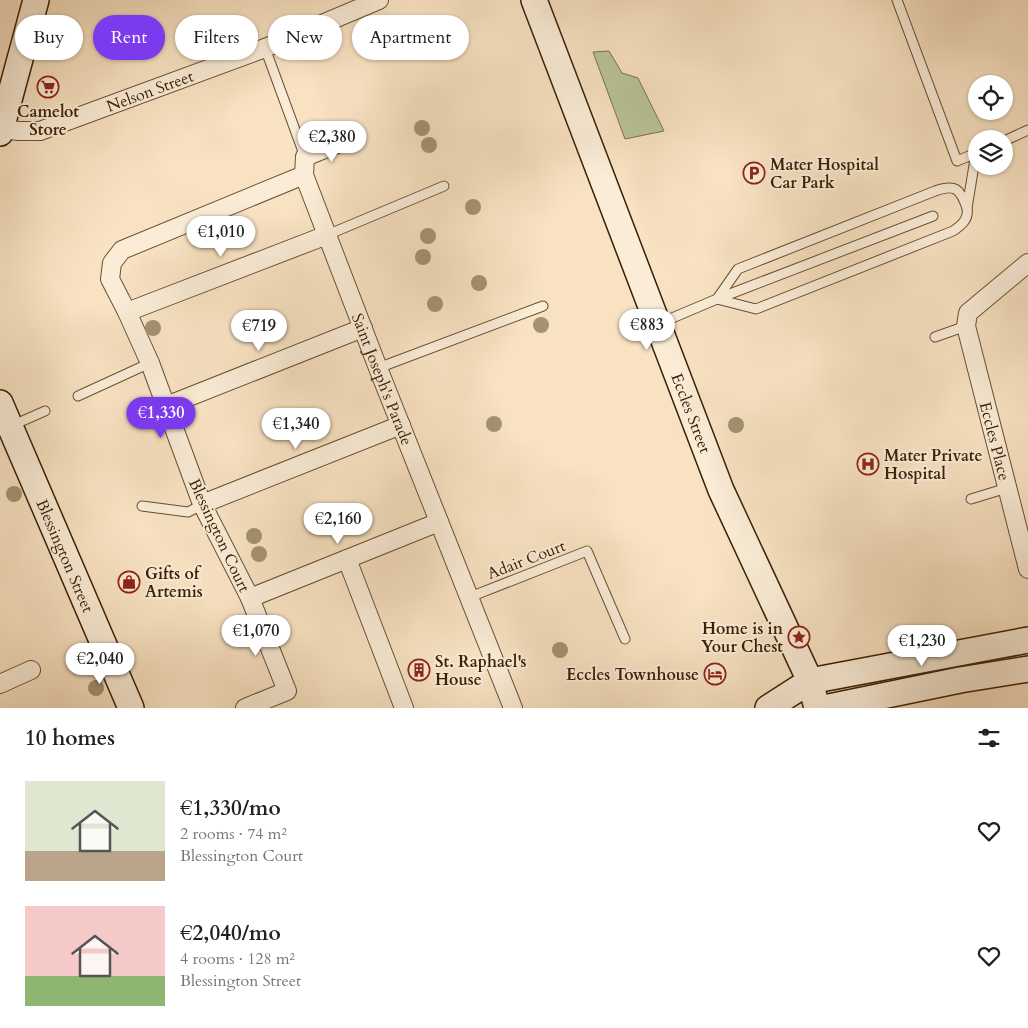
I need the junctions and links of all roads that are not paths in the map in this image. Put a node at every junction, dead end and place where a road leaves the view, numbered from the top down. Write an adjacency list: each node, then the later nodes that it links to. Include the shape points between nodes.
1 (36, 0): 7 (main road)
2 (378, 0): 5 (street, Nelson Street)
3 (534, 0): 23 (main road, Eccles Street)
4 (897, 0): 11 (lane, via 958,161)
5 (265, 48): 7 (street, Nelson Street, via 40,131); 10 (lane, Saint Joseph's Parade)
6 (1028, 130): 8 (lane)
7 (0, 131)
8 (1013, 137)
9 (347, 140): 10 (street)
10 (305, 157): 12 (street, Saint Joseph's Parade)
11 (968, 157)
12 (304, 175): 17 (street, Saint Joseph's Parade); 21 (street, Blessington Court, via 122,250 112,262 110,280)
13 (972, 175): 15 (lane)
14 (444, 186): 17 (lane)
15 (967, 208): 19 (lane, via 966,219 954,231 756,308); 19 (lane, via 962,194 956,189 943,188 738,269)
16 (933, 216): 19 (lane)
17 (327, 235): 21 (street); 24 (street, Saint Joseph's Parade)
18 (1028, 263): 22 (street)
19 (717, 299): 23 (lane)
20 (543, 306): 27 (lane)
21 (127, 312): 26 (street, Blessington Court)
22 (967, 319): 25 (lane); 34 (street, Eccles Place)
23 (658, 324): 48 (main road, Eccles Street, via 721,490)
24 (363, 328): 27 (street, Saint Joseph's Parade); 30 (street)
25 (935, 337)
26 (150, 363): 28 (lane); 30 (street, Blessington Court)
27 (378, 368): 32 (street, Saint Joseph's Parade)
28 (78, 396)
29 (0, 403): 33 (main road, Blessington Street)
30 (166, 406): 36 (street, Blessington Court)
31 (45, 411): 33 (lane)
32 (401, 425): 36 (street); 38 (street, Saint Joseph's Parade)
33 (10, 426): 50 (main road, Blessington Street)
34 (1007, 488): 35 (lane); 39 (street, Eccles Place)
35 (971, 499)
36 (202, 504): 37 (lane, via 188,512); 43 (street, Blessington Court)
37 (142, 506)
38 (439, 522): 40 (street); 42 (street, Saint Joseph's Parade)
39 (1024, 539): 41 (street, Eccles Place)
40 (347, 559): 43 (street); 52 (street)
41 (1028, 569)
42 (470, 597): 44 (lane, Adair Court, via 587,551); 53 (street, Saint Joseph's Parade)
43 (250, 598): 51 (street, Blessington Court, via 287,691)
44 (625, 639)
45 (1028, 640): 48 (main road)
46 (1028, 669): 56 (main road)
47 (31, 670): 49 (street)
48 (810, 681): 54 (main road); 55 (main road, Eccles Street)
49 (0, 684)
50 (131, 708)
51 (245, 708)
52 (404, 708)
53 (513, 708)
54 (768, 708)
55 (817, 708)
56 (824, 708)

